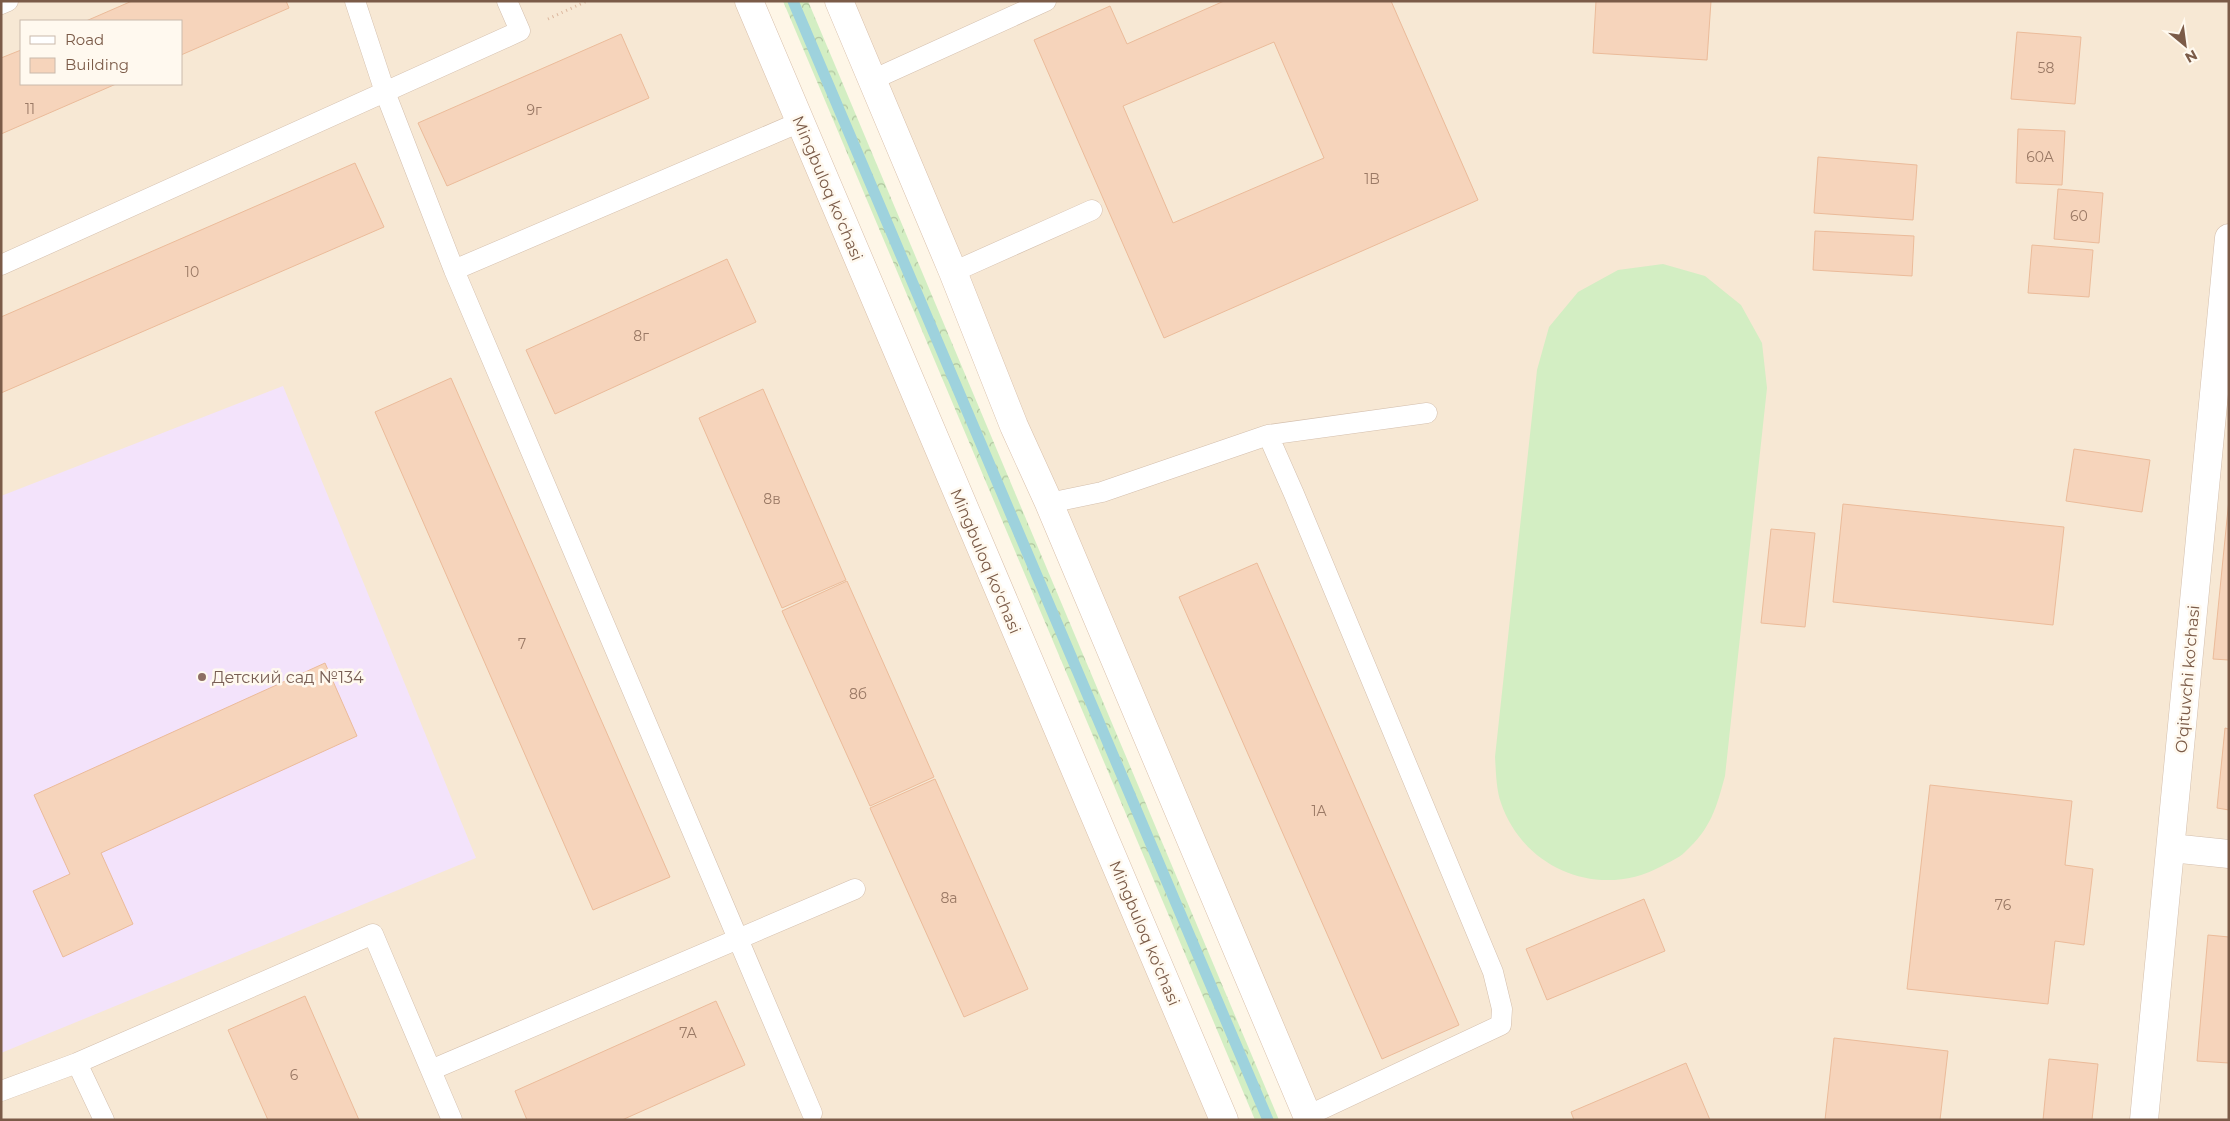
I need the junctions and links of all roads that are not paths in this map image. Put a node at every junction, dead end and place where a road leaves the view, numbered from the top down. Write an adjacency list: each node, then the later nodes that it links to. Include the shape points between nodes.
1 (8, 1): 7 (lane)
2 (355, 1): 9 (lane)
3 (507, 1): 9 (lane, via 520,31)
4 (749, 1): 10 (main road, Mingbuloq ko'chasi)
5 (839, 1): 8 (main road)
6 (1046, 1): 8 (lane)
7 (1, 4)
8 (872, 80): 15 (main road)
9 (385, 92): 13 (lane); 14 (lane)
10 (800, 122): 14 (lane); 30 (main road, Mingbuloq ko'chasi)
11 (1092, 210): 15 (lane)
12 (2229, 238): 19 (main road, O'qituvchi ko'chasi)
13 (1, 265)
14 (454, 270): 22 (lane)
15 (953, 272): 18 (main road, via 1014,426)
16 (1427, 413): 17 (lane)
17 (1268, 435): 18 (lane, via 1102,492); 27 (lane, via 1493,972 1502,1009 1501,1025)
18 (1049, 503): 27 (main road)
19 (2170, 848): 20 (main road); 31 (main road, O'qituvchi ko'chasi)
20 (2229, 854)
21 (855, 889): 22 (lane)
22 (738, 938): 24 (lane); 26 (lane)
23 (77, 1063): 24 (lane, via 373,934); 25 (lane); 28 (lane)
24 (431, 1070): 29 (lane)
25 (1, 1091)
26 (812, 1113)
27 (1308, 1118)
28 (104, 1120)
29 (452, 1120)
30 (1224, 1120)
31 (2144, 1120)

